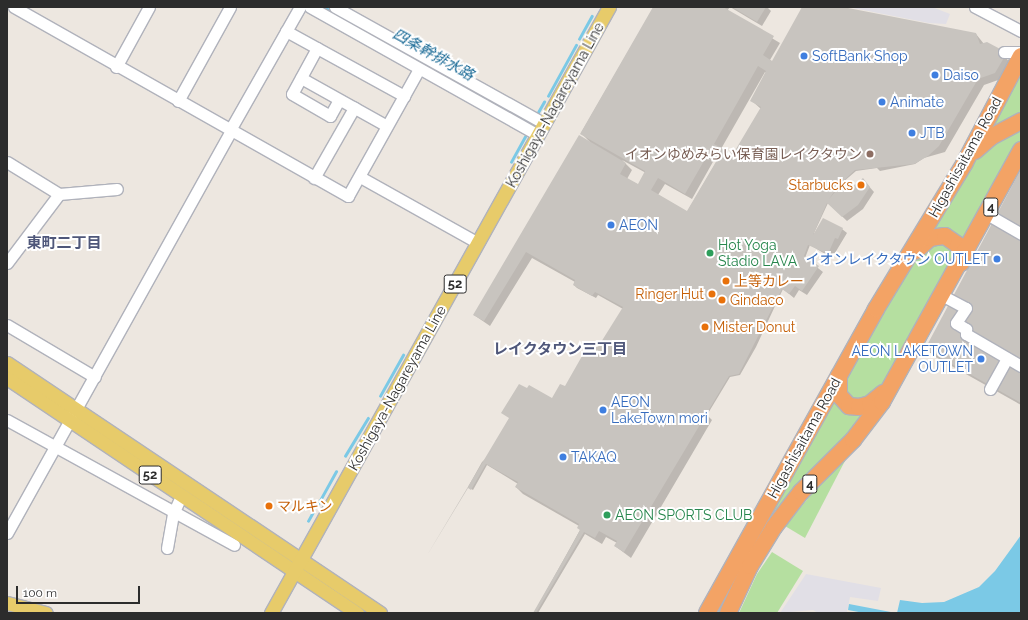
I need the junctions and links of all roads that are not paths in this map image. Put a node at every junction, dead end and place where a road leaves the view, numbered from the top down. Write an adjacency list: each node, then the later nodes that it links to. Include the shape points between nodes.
1 (9, 7): 10 (street)
2 (14, 7): 17 (street)
3 (149, 7): 17 (street)
4 (230, 7): 22 (street)
5 (300, 7): 11 (street)
6 (310, 7): 18 (street)
7 (335, 7): 25 (street)
8 (610, 7): 25 (main road, Koshigaya-Nagareyama Line / 52)
9 (975, 7): 12 (street)
10 (7, 11)
11 (286, 31): 13 (street); 27 (street)
12 (1021, 31)
13 (317, 48): 19 (street); 20 (street)
14 (1004, 52): 15 (street)
15 (1021, 52)
16 (1021, 56): 31 (highway, Higashisaitama Road / 4)
17 (116, 66): 22 (street)
18 (419, 69): 20 (street); 28 (street)
19 (301, 78): 21 (street); 21 (street, via 292,94 330,116)
20 (404, 96): 26 (street)
21 (339, 100): 23 (street)
22 (178, 101): 27 (street)
23 (354, 108): 26 (street); 33 (street)
24 (1021, 121): 31 (highway, 4, via 984,142)
25 (545, 124): 28 (main road, Koshigaya-Nagareyama Line / 52)
26 (387, 126): 32 (street)
27 (230, 131): 33 (street); 49 (street)
28 (538, 135): 38 (main road, Koshigaya-Nagareyama Line / 52)
29 (1021, 150): 40 (highway, Higashisaitama Road / 4)
30 (7, 162): 35 (street)
31 (964, 164): 41 (highway, Higashisaitama Road / 4)
32 (360, 177): 33 (street, via 348,196); 38 (street)
33 (314, 178)
34 (117, 190): 35 (street)
35 (59, 194): 39 (street)
36 (992, 217): 37 (street)
37 (1021, 234)
38 (478, 243): 60 (main road, Koshigaya-Nagareyama Line / 52)
39 (7, 263)
40 (961, 263): 41 (highway, 4, via 962,254 958,244 950,238 934,236 924,241 904,270); 47 (highway, Higashisaitama Road / 4)
41 (892, 282): 48 (highway, Higashisaitama Road / 4)
42 (947, 298): 44 (street, via 966,308 956,323 966,329 962,336)
43 (7, 325): 49 (street)
44 (1007, 358): 45 (street); 51 (street)
45 (1020, 362)
46 (7, 363): 52 (main road, 52)
47 (906, 363): 48 (highway, 4, via 881,396 865,406 850,406 842,400 838,389); 67 (highway, Higashisaitama Road / 4, via 868,422 801,492 774,527 750,566)
48 (839, 375): 66 (highway, Higashisaitama Road / 4)
49 (95, 377): 52 (street)
50 (7, 378): 52 (main road, 52)
51 (990, 389)
52 (73, 414): 54 (street); 55 (main road, 52); 60 (main road, 52)
53 (7, 420): 54 (street)
54 (55, 447): 56 (street); 57 (street)
55 (182, 496): 56 (street); 60 (main road, 52)
56 (173, 514): 58 (street); 59 (street)
57 (7, 533)
58 (234, 545)
59 (167, 548)
60 (298, 566): 63 (main road, Koshigaya-Nagareyama Line); 64 (main road, 52); 65 (main road, 52)
61 (7, 602): 62 (main road)
62 (46, 613)
63 (271, 613)
64 (357, 613)
65 (380, 613)
66 (707, 613)
67 (728, 613)

